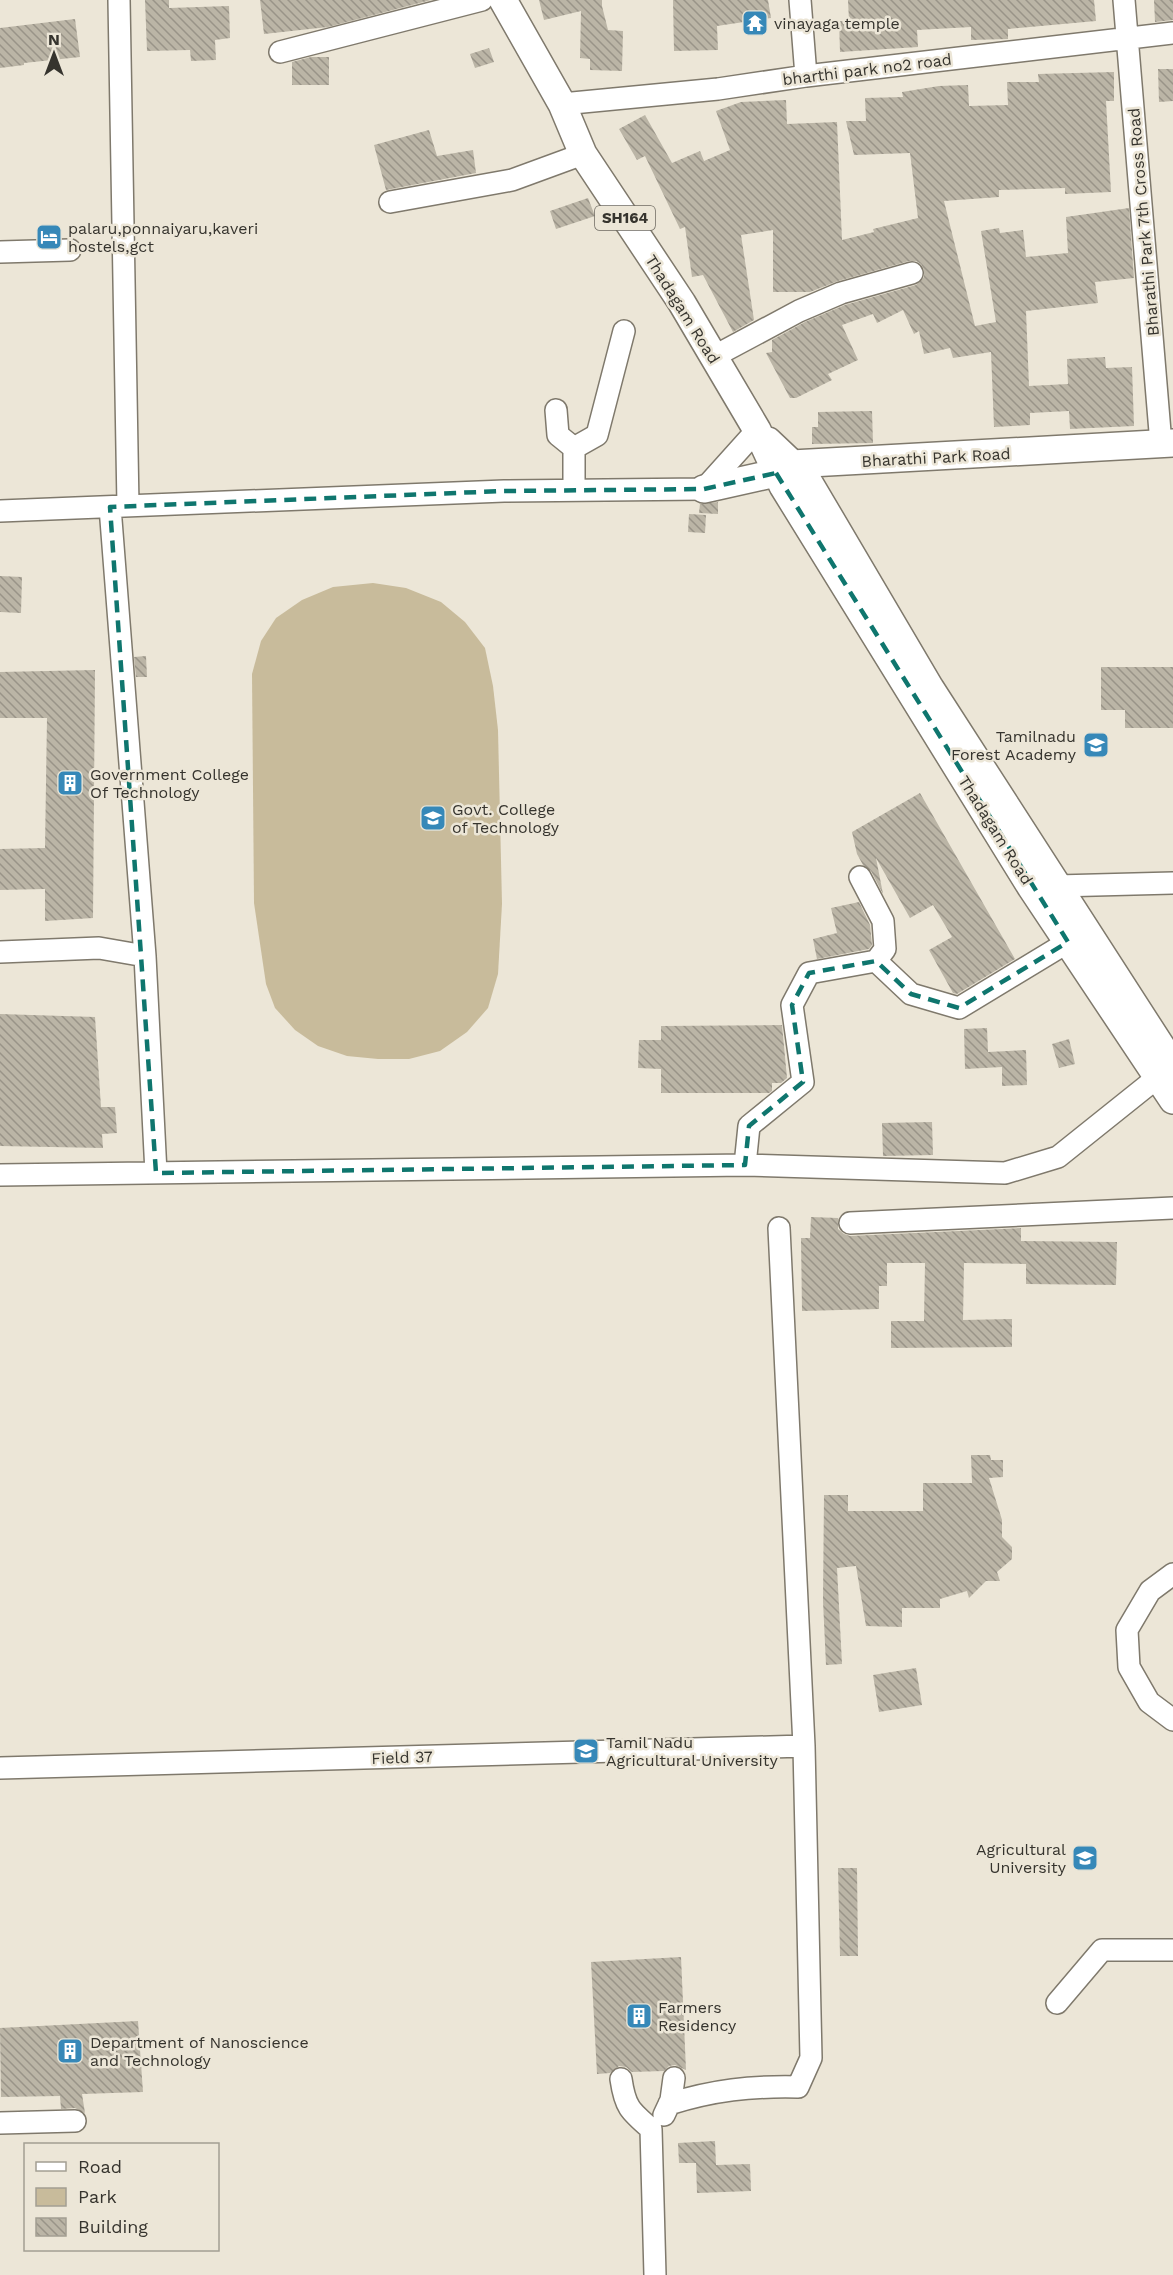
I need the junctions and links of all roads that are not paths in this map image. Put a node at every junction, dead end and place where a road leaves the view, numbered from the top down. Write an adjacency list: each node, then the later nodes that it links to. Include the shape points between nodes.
1 (119, 0): 25 (street)
2 (482, 0): 8 (street)
3 (503, 0): 10 (main road, Thadagam Road / SH164)
4 (800, 0): 9 (street)
5 (1124, 0): 7 (street, Bharathi Park 7th Cross Road)
6 (1173, 33): 7 (street, bharthi park no2 road)
7 (1127, 38): 9 (street, bharthi park no2 road); 20 (street, Bharathi Park 7th Cross Road)
8 (280, 52)
9 (806, 76): 10 (street, bharthi park no2 road)
10 (562, 104): 11 (main road, Thadagam Road / SH164)
11 (583, 154): 12 (street, via 512,180); 17 (main road, Thadagam Road / SH164, via 682,303)
12 (390, 202)
13 (70, 250): 14 (street)
14 (0, 252)
15 (912, 273): 17 (street, via 841,293 799,310)
16 (624, 331): 21 (street, via 597,435)
17 (713, 357): 19 (main road, Thadagam Road / SH164)
18 (556, 410): 21 (street, via 558,435)
19 (757, 430): 22 (main road, Thadagam Road / SH164); 23 (street)
20 (1167, 443): 22 (main road, Bharathi Park Road)
21 (574, 448): 24 (street)
22 (784, 468): 23 (main road, Bharathi Park Road); 29 (main road, Thadagam Road / SH164, via 805,476 930,687); 30 (main road, Thadagam Road / SH164, via 783,486)
23 (704, 489): 24 (street)
24 (574, 490): 25 (street)
25 (119, 506): 26 (street); 32 (street)
26 (0, 511)
27 (860, 876): 33 (street, via 883,921 885,949)
28 (1173, 882): 29 (street)
29 (1057, 886): 34 (main road, Thadagam Road / SH164)
30 (1068, 942): 33 (street, via 959,1008 911,994); 34 (main road, Thadagam Road / SH164)
31 (0, 952): 32 (street, via 99,948)
32 (145, 956): 37 (street)
33 (876, 962): 36 (street, via 809,973 792,1005 803,1082 749,1126)
34 (1166, 1071): 35 (main road, Thadagam Road / SH164); 36 (street, via 1058,1157 1005,1173)
35 (1173, 1100)
36 (745, 1165): 37 (street)
37 (156, 1173): 38 (street)
38 (0, 1175)
39 (1173, 1208): 40 (street)
40 (850, 1223)
41 (779, 1228): 44 (street)
42 (1173, 1574): 43 (street, via 1150,1591 1127,1630 1129,1667 1149,1702)
43 (1173, 1720)
44 (804, 1746): 45 (street, Field 37); 50 (street, via 811,2058 798,2087 755,2086)
45 (0, 1768)
46 (1173, 1950): 47 (street, via 1102,1950)
47 (1057, 2003)
48 (674, 2078): 50 (street)
49 (621, 2079): 53 (street, via 624,2102)
50 (669, 2104): 53 (street)
51 (75, 2121): 52 (street)
52 (0, 2123)
53 (651, 2129): 54 (street)
54 (655, 2275)

